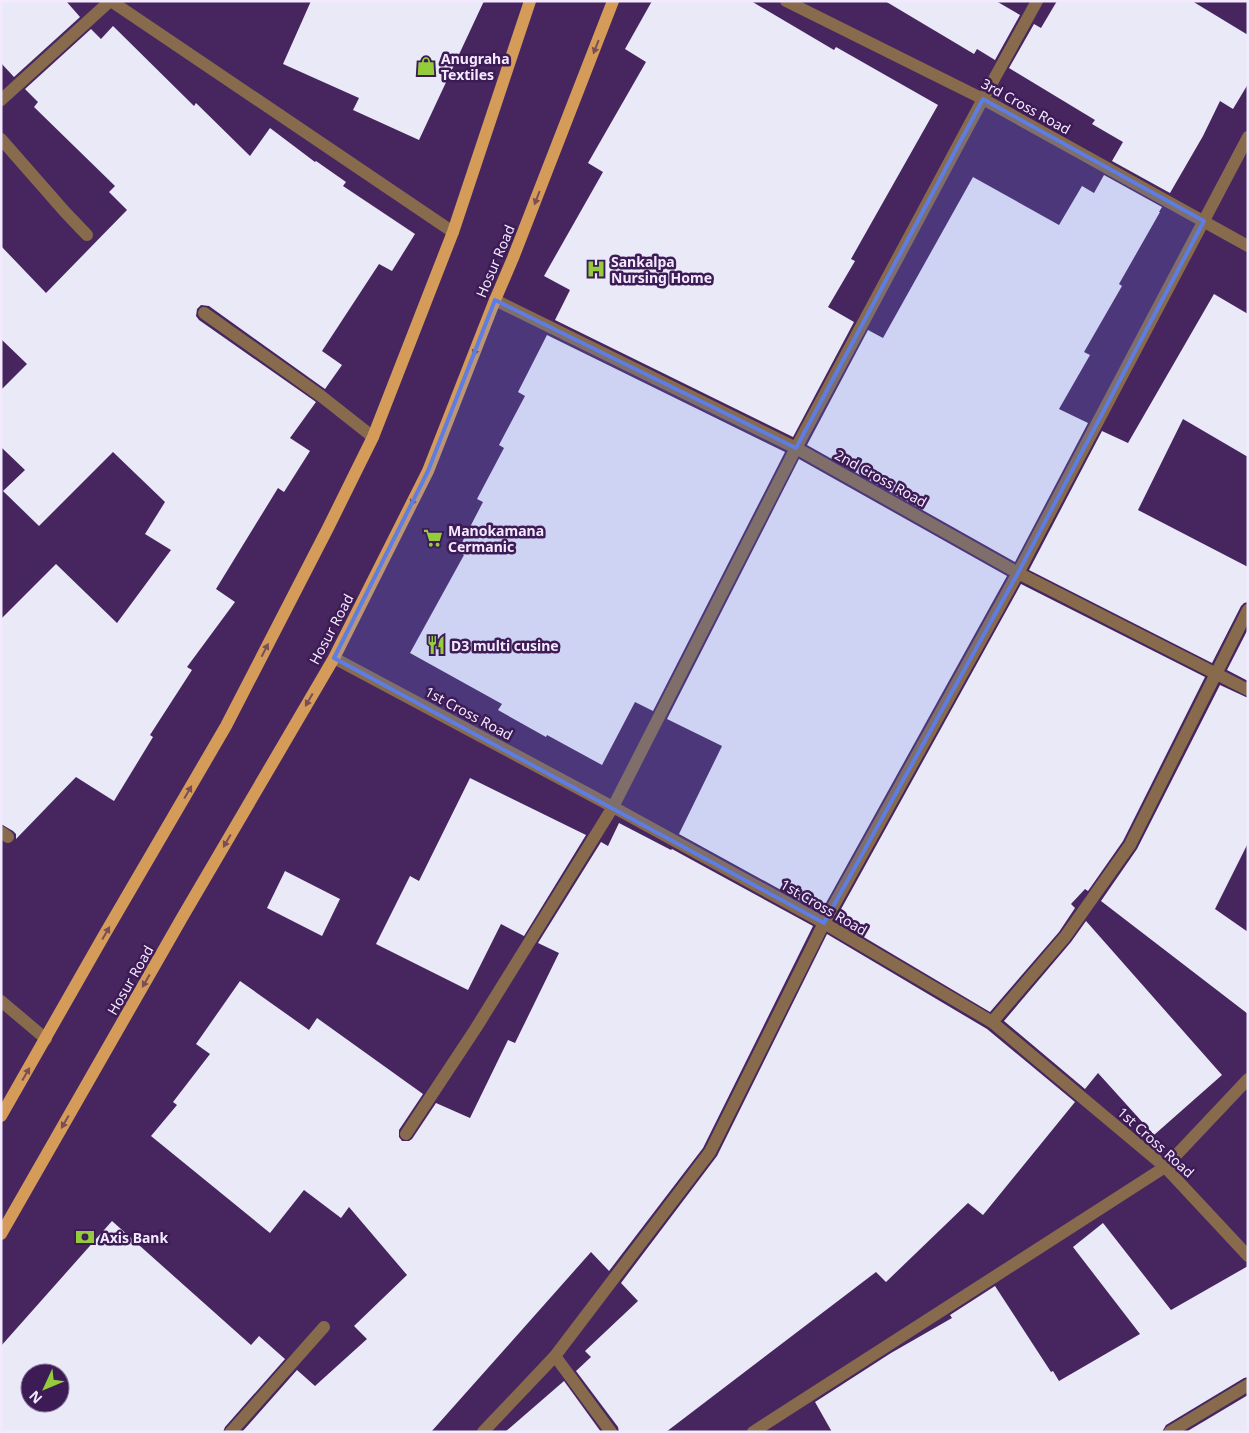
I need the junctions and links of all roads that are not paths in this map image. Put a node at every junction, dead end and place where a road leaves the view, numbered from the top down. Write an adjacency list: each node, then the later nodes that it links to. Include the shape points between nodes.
1 (110, 1): 7 (street); 11 (street)
2 (530, 1): 11 (main road)
3 (613, 1): 14 (main road, Hosur Road, one-way to 14)
4 (786, 1): 6 (street, 3rd Cross Road)
5 (1038, 1): 6 (street)
6 (983, 99): 10 (street, 3rd Cross Road); 17 (street)
7 (1, 100)
8 (1248, 137): 10 (street)
9 (1, 139): 12 (street)
10 (1204, 221): 13 (street, 3rd Cross Road); 18 (street)
11 (453, 232): 16 (main road)
12 (87, 235)
13 (1248, 246)
14 (495, 300): 17 (street, 2nd Cross Road); 20 (main road, Hosur Road, one-way to 20, via 428,471)
15 (204, 313): 16 (street)
16 (373, 437): 27 (main road, one-way to 16, via 226,726)
17 (796, 448): 18 (street, 2nd Cross Road); 23 (street)
18 (1018, 573): 21 (street, 2nd Cross Road); 24 (street)
19 (1248, 610): 21 (street)
20 (334, 658): 23 (street, 1st Cross Road); 32 (main road, Hosur Road, one-way to 32)
21 (1215, 674): 22 (street, 2nd Cross Road); 26 (street, via 1130,845 1065,937)
22 (1248, 690)
23 (613, 807): 24 (street, 1st Cross Road); 30 (street)
24 (824, 923): 26 (street, 1st Cross Road); 35 (street, via 710,1152)
25 (1, 1001): 27 (street)
26 (992, 1022): 31 (street, 1st Cross Road)
27 (46, 1039): 29 (main road, one-way to 27)
28 (1248, 1079): 31 (street)
29 (1, 1116)
30 (406, 1134)
31 (1165, 1167): 33 (street, 1st Cross Road); 40 (street)
32 (1, 1234)
33 (1248, 1256)
34 (324, 1326): 37 (street)
35 (555, 1356): 38 (street); 39 (street)
36 (1248, 1385): 41 (street)
37 (231, 1432)
38 (483, 1432)
39 (611, 1432)
40 (753, 1432)
41 (1170, 1432)

